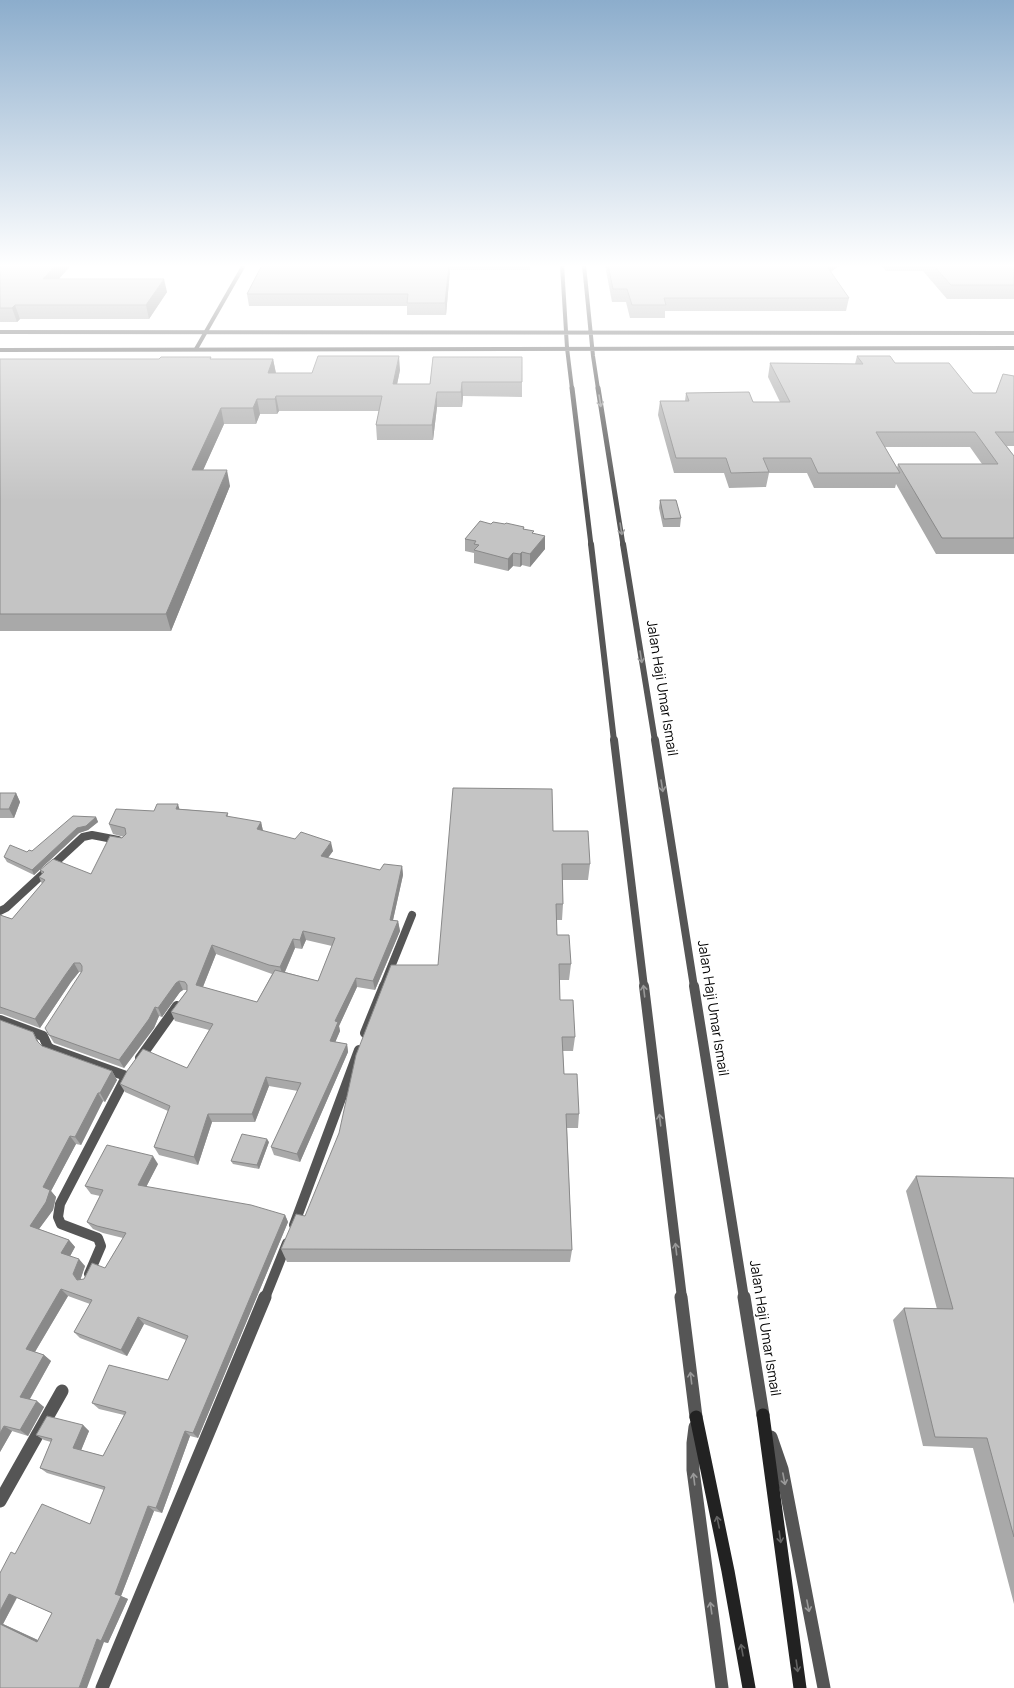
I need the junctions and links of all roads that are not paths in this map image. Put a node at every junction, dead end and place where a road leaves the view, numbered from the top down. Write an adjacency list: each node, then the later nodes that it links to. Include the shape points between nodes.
1 (199, 344): 7 (street)
2 (567, 344): 4 (street)
3 (592, 344): 5 (street, Jalan Haji Umar Ismail)
4 (567, 348): 5 (street); 7 (street); 18 (street, one-way to 4)
5 (592, 348): 6 (street); 17 (street, Jalan Haji Umar Ismail, one-way to 17)
6 (1014, 348)
7 (196, 349): 8 (street)
8 (0, 350)
9 (125, 842): 10 (street, via 92,836 83,837)
10 (0, 911)
11 (412, 915): 20 (street, via 376,1002 306,1195)
12 (185, 996): 14 (street)
13 (0, 1020): 14 (street, via 46,1033 48,1047 51,1049)
14 (131, 1070): 15 (street, via 60,1204 58,1220 61,1224 100,1241 101,1246)
15 (86, 1281)
16 (62, 1391): 19 (street)
17 (763, 1415): 23 (main road, Jalan Haji Umar Ismail, one-way to 23); 24 (street, one-way to 24, via 782,1469)
18 (696, 1417): 21 (street, one-way to 18, via 693,1470); 22 (main road, one-way to 18)
19 (0, 1501)
20 (102, 1688)
21 (722, 1688)
22 (749, 1688)
23 (800, 1688)
24 (824, 1688)

